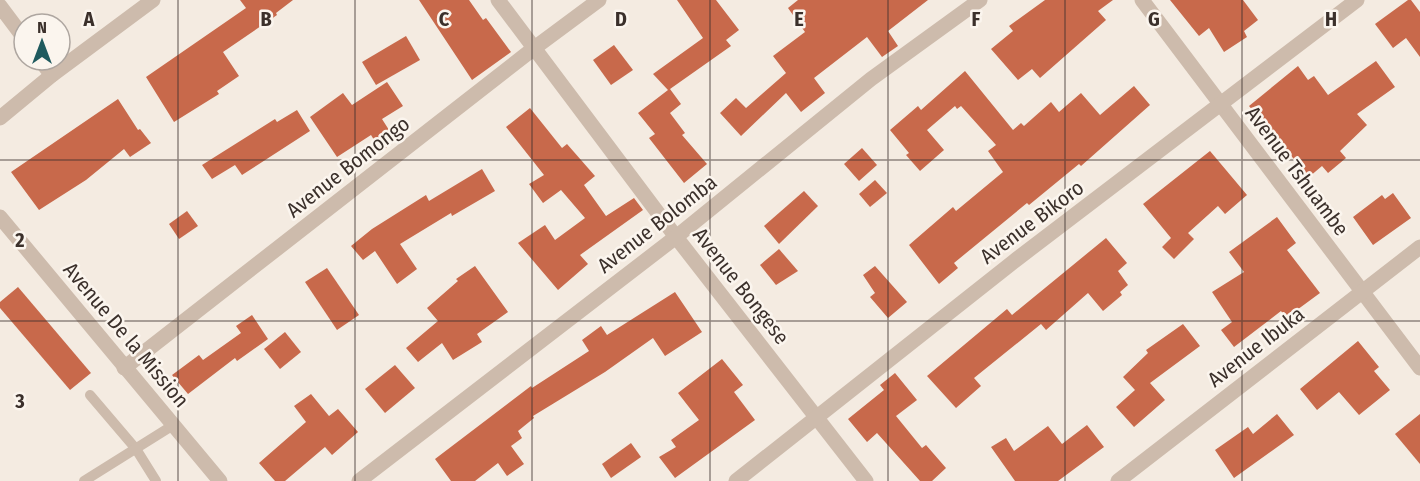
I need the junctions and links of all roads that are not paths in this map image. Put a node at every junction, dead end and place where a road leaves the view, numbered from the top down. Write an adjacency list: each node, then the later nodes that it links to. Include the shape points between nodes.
1 (153, 0): 11 (street)
2 (498, 0): 9 (street, Avenue Bongese)
3 (599, 0): 9 (street, Avenue Bomongo)
4 (980, 0): 15 (street, Avenue Bolomba, via 872,80)
5 (1142, 0): 12 (street, Avenue Tshuambe)
6 (1357, 0): 12 (street, Avenue Bikoro)
7 (0, 6): 8 (street)
8 (12, 22)
9 (533, 49): 15 (street, Avenue Bongese); 18 (street, Avenue Bomongo)
10 (50, 72): 11 (street)
11 (52, 75): 13 (street)
12 (1221, 106): 17 (street, Avenue Tshuambe); 21 (street, Avenue Bikoro, via 1017,259)
13 (0, 118)
14 (0, 217): 18 (street, Avenue De la Mission)
15 (676, 237): 21 (street, Avenue Bongese); 27 (street, Avenue Bolomba)
16 (1420, 247): 17 (street, Avenue Ibuka)
17 (1363, 291): 19 (street, Avenue Tshuambe); 30 (street, Avenue Ibuka)
18 (124, 368): 22 (street, Avenue De la Mission)
19 (1420, 368)
20 (90, 395): 23 (lane)
21 (817, 419): 28 (street, Avenue Bikoro); 29 (street, Avenue Bongese)
22 (175, 424): 23 (lane); 26 (street, Avenue De la Mission)
23 (136, 449): 24 (lane); 25 (lane)
24 (84, 481)
25 (156, 481)
26 (220, 481)
27 (359, 481)
28 (736, 481)
29 (866, 481)
30 (1118, 481)

